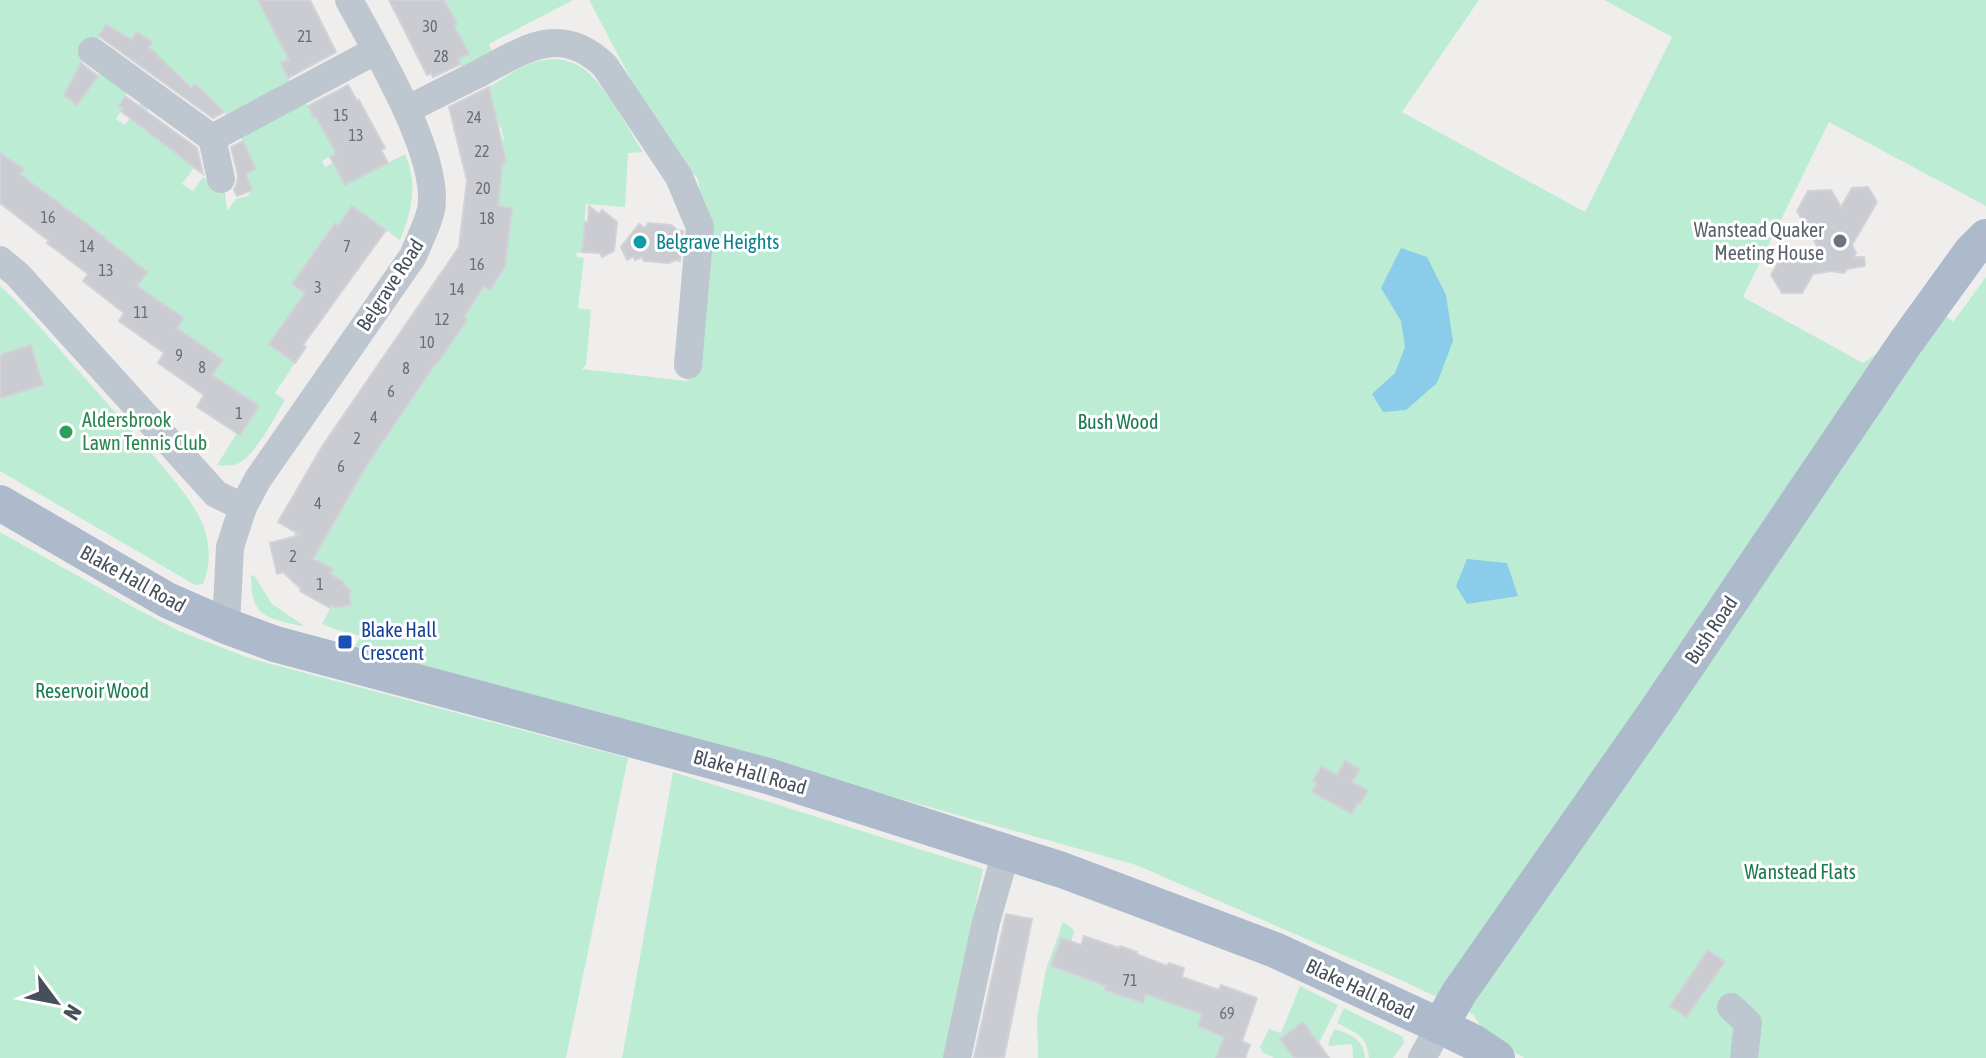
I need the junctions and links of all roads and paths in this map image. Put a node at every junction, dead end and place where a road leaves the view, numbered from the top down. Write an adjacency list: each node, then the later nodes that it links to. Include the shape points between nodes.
1 (349, 0): 3 (street, Belgrave Road)
2 (92, 51): 5 (street)
3 (375, 51): 4 (street, Belgrave Road); 5 (street)
4 (407, 110): 9 (street, via 530,46 557,43 592,54 679,177 700,227); 11 (street, Belgrave Road, via 429,172 431,207 424,230 413,256)
5 (212, 138): 6 (street)
6 (221, 179)
7 (1986, 237): 15 (main road, Bush Road, via 1906,342)
8 (0, 260): 11 (street, via 216,494)
9 (688, 365)
10 (0, 503): 12 (main road, Blake Hall Road, via 167,600)
11 (243, 507): 12 (street, via 230,547)
12 (226, 626): 13 (main road, Blake Hall Road, via 275,644 768,776)
13 (1006, 852): 15 (main road, Blake Hall Road, via 1275,950); 16 (street)
14 (1731, 1007): 19 (street, via 1748,1023)
15 (1440, 1026): 17 (street); 18 (main road, Blake Hall Road)
16 (957, 1058)
17 (1422, 1058)
18 (1497, 1058)
19 (1744, 1058)

